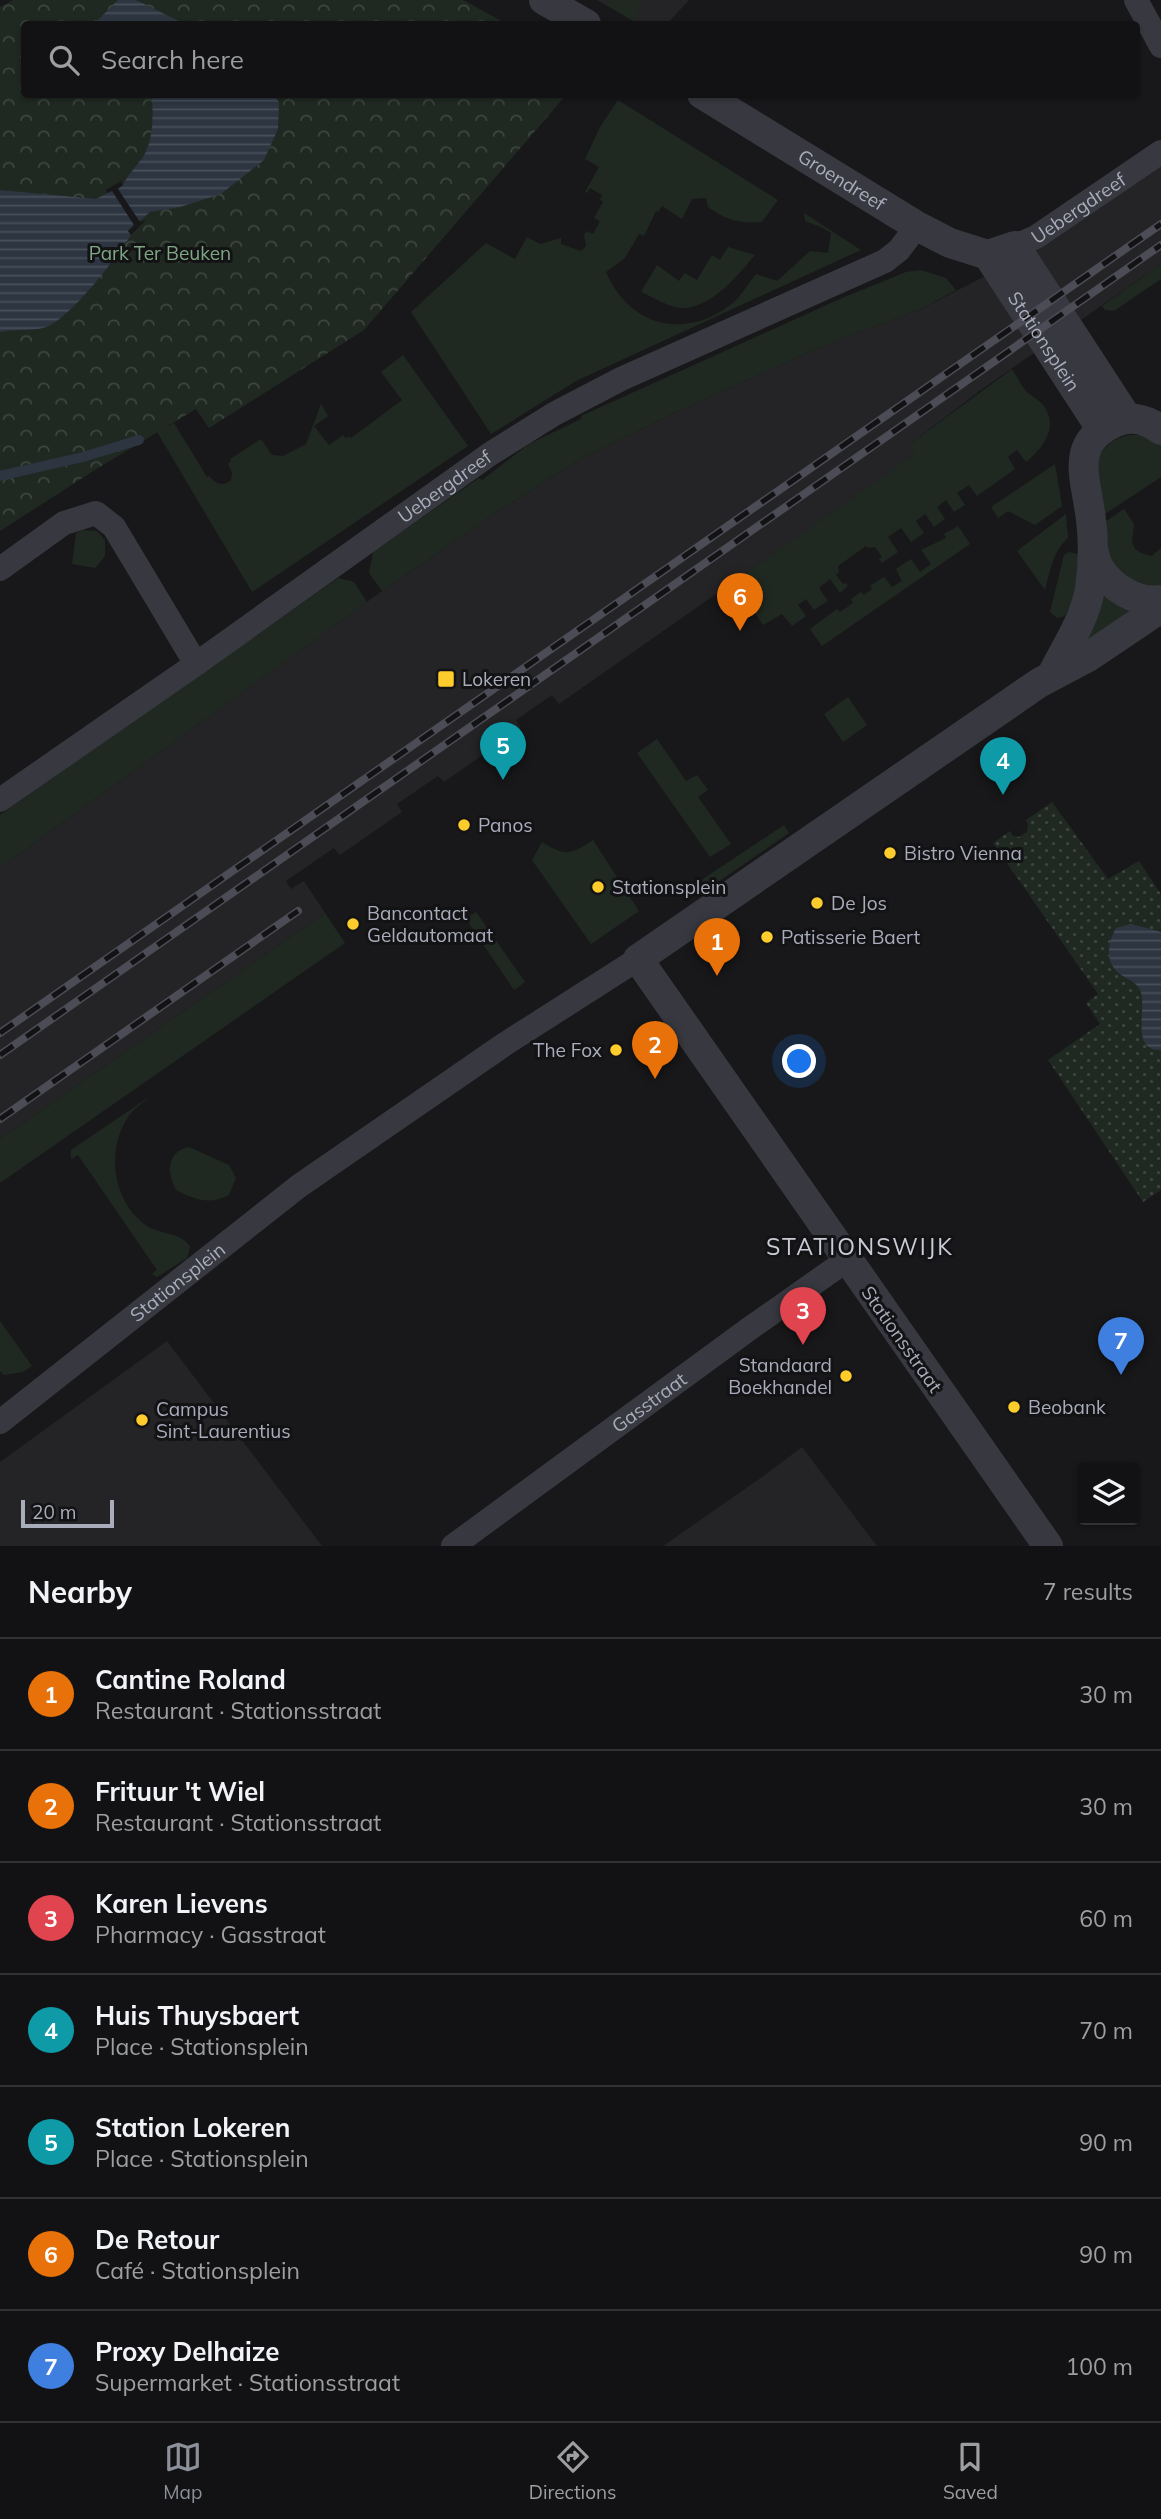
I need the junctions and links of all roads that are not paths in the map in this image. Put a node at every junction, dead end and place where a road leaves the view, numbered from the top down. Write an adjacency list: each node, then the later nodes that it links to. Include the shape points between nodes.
1 (544, 0): 3 (street)
2 (1136, 0): 4 (street)
3 (581, 21)
4 (1161, 46)
5 (709, 98): 7 (street, Groendreef)
6 (1161, 152): 8 (street, Uebergdreef, via 1036,237)
7 (917, 226): 8 (street, Groendreef, via 950,243); 15 (street, Uebergdreef, via 885,261 621,379 554,414 490,454)
8 (1001, 250): 9 (street, Stationsplein)
9 (1114, 424): 10 (street, via 1145,420); 11 (street, Stationsplein, via 1088,444 1083,459)
10 (1161, 430)
11 (1093, 550): 13 (street, Stationsplein, via 1098,567 1124,592); 16 (street, Stationsplein, via 1089,591)
12 (0, 569): 15 (street, via 64,523 96,513 114,527)
13 (1161, 600)
14 (1161, 608): 16 (street, Stationsplein, via 1088,657)
15 (196, 664): 17 (street, Uebergdreef)
16 (1053, 673): 18 (street, Stationsplein)
17 (0, 800)
18 (638, 959): 19 (street, Stationsstraat); 20 (street, Stationsplein, via 299,1186)
19 (847, 1260): 21 (street, Gasstraat); 22 (street, Stationsstraat)
20 (0, 1422)
21 (453, 1546)
22 (1048, 1546)

